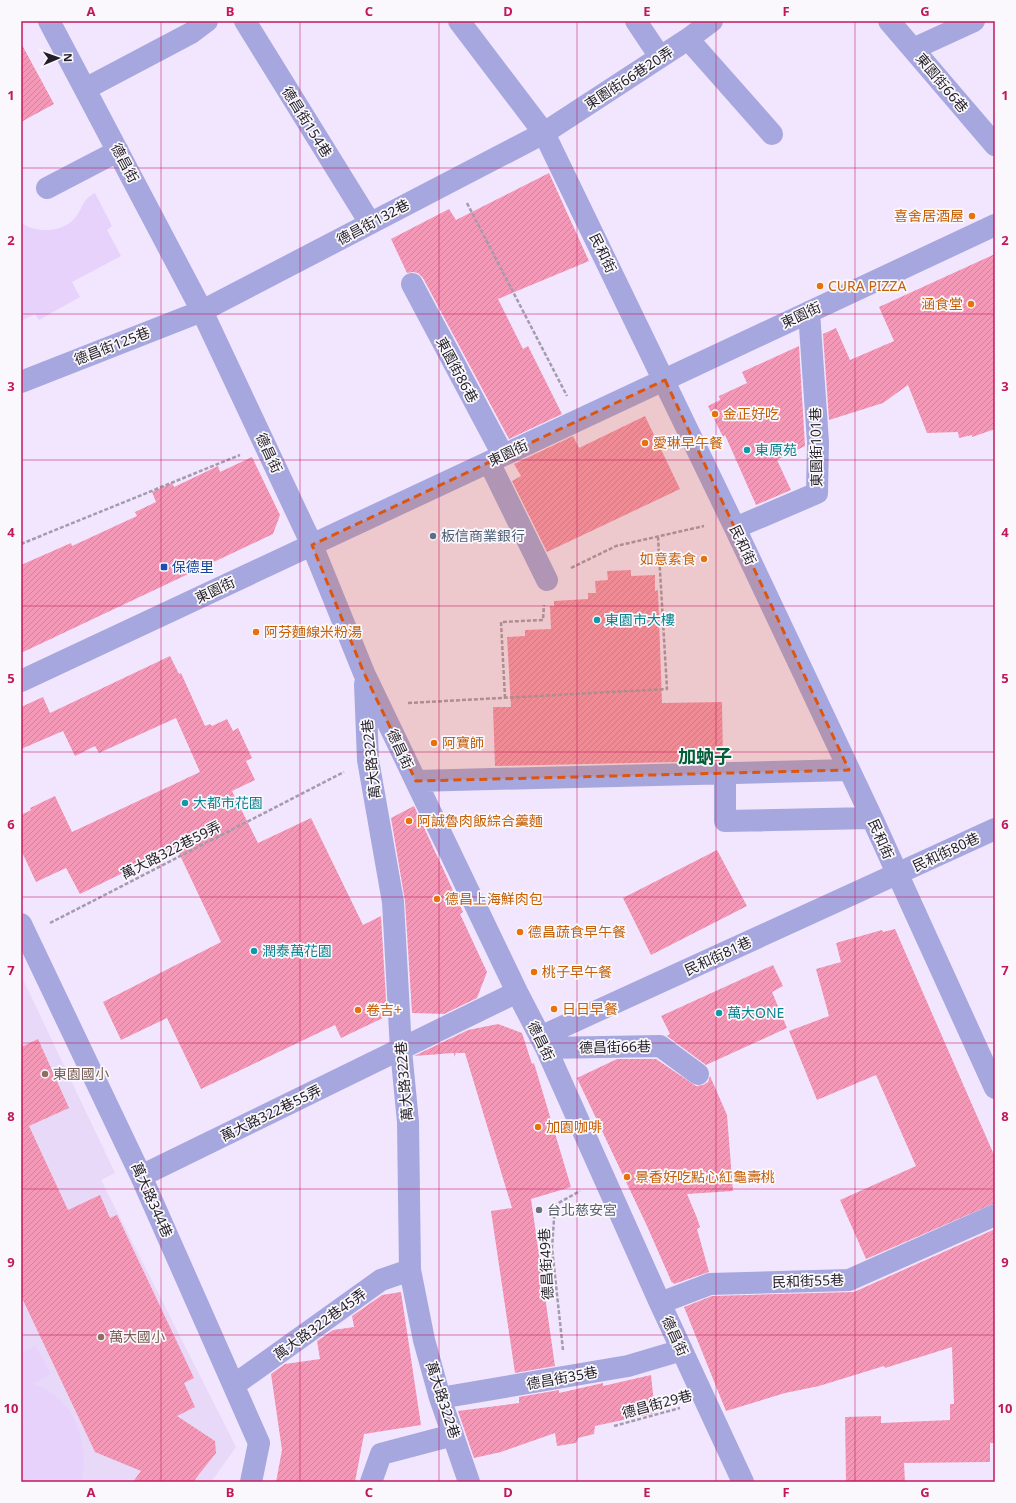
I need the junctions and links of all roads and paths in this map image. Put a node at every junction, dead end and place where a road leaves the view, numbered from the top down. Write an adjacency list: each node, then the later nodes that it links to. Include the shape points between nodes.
1 (49, 21): 12 (street, 德昌街)
2 (207, 21): 12 (street, via 191,33)
3 (245, 21): 19 (street, 德昌街154巷)
4 (636, 21): 11 (street)
5 (712, 21): 9 (street, 東園街66巷20弄)
6 (889, 21): 10 (street, 東園街66巷)
7 (974, 21): 10 (street)
8 (469, 25): 13 (street, 民和街)
9 (688, 39): 11 (street, 東園街66巷20弄); 14 (street)
10 (913, 49): 15 (street, 東園街66巷)
11 (660, 57): 13 (street, 東園街66巷20弄)
12 (85, 89): 16 (street, 德昌街)
13 (544, 133): 17 (street, 德昌街132巷); 24 (street, 民和街)
14 (772, 134)
15 (995, 145)
16 (118, 151): 18 (street); 22 (street, 德昌街)
17 (454, 179): 19 (street, 德昌街132巷); 26 (path)
18 (47, 188)
19 (370, 223): 22 (street, 德昌街132巷)
20 (995, 225): 23 (street, 東園街)
21 (412, 284): 28 (street, 東園街86巷)
22 (202, 311): 25 (street, 德昌街125巷); 27 (street, 德昌街)
23 (809, 312): 24 (street, 東園街); 29 (street, 東園街101巷, via 818,442 818,493)
24 (665, 380): 26 (street, 東園街); 29 (street, 民和街)
25 (21, 382)
26 (579, 420): 28 (street, 東園街)
27 (265, 445): 31 (path); 32 (street, 德昌街)
28 (496, 459): 32 (street, 東園街); 33 (street, 東園街86巷)
29 (733, 523): 30 (path); 39 (street, 民和街)
30 (658, 537): 33 (path, via 616,546); 36 (path, via 667,689)
31 (21, 544)
32 (312, 545): 34 (street, 德昌街); 35 (street, 東園街)
33 (547, 580): 36 (path, via 543,620 500,622)
34 (364, 673): 37 (street, 德昌街); 38 (street, 萬大路322巷)
35 (21, 681)
36 (505, 698): 37 (path)
37 (379, 705): 41 (street, 德昌街)
38 (368, 760): 45 (path, 萬大路322巷59弄); 48 (street, 萬大路322巷, via 392,902)
39 (849, 770): 40 (street); 42 (street, 民和街)
40 (725, 774): 41 (street); 42 (street, via 725,821)
41 (416, 781): 46 (street, 德昌街)
42 (872, 818): 44 (street, 民和街)
43 (995, 829): 44 (street, 民和街80巷)
44 (896, 874): 47 (street, 民和街81巷); 50 (street, 民和街)
45 (24, 930): 51 (street, 萬大路344巷)
46 (517, 992): 47 (street, 德昌街); 48 (street, 萬大路322巷55弄)
47 (543, 1043): 49 (street, 德昌街66巷, via 660,1046); 52 (street, 德昌街)
48 (401, 1050): 51 (street, 萬大路322巷55弄); 54 (street, 萬大路322巷, via 408,1122)
49 (698, 1074)
50 (995, 1088)
51 (141, 1176): 58 (street, 萬大路344巷)
52 (604, 1178): 55 (street, 德昌街); 57 (path, 德昌街49巷, via 555,1205 552,1248)
53 (995, 1215): 55 (street, 民和街55巷, via 849,1280 710,1284)
54 (410, 1270): 58 (street, 萬大路322巷45弄, via 381,1280); 59 (street, 萬大路322巷, via 424,1340)
55 (660, 1303): 56 (street, 德昌街)
56 (682, 1350): 57 (street, 德昌街35巷, via 628,1366); 60 (street, 德昌街)
57 (566, 1377): 59 (street, 德昌街35巷)
58 (234, 1385): 63 (street, 萬大路344巷, via 259,1443)
59 (440, 1398): 62 (street, 萬大路322巷)
60 (706, 1401): 61 (path, 德昌街29巷); 66 (street, 德昌街)
61 (614, 1426)
62 (453, 1435): 64 (street, via 381,1454); 65 (street, 萬大路322巷)
63 (251, 1482)
64 (371, 1482)
65 (469, 1482)
66 (743, 1482)

